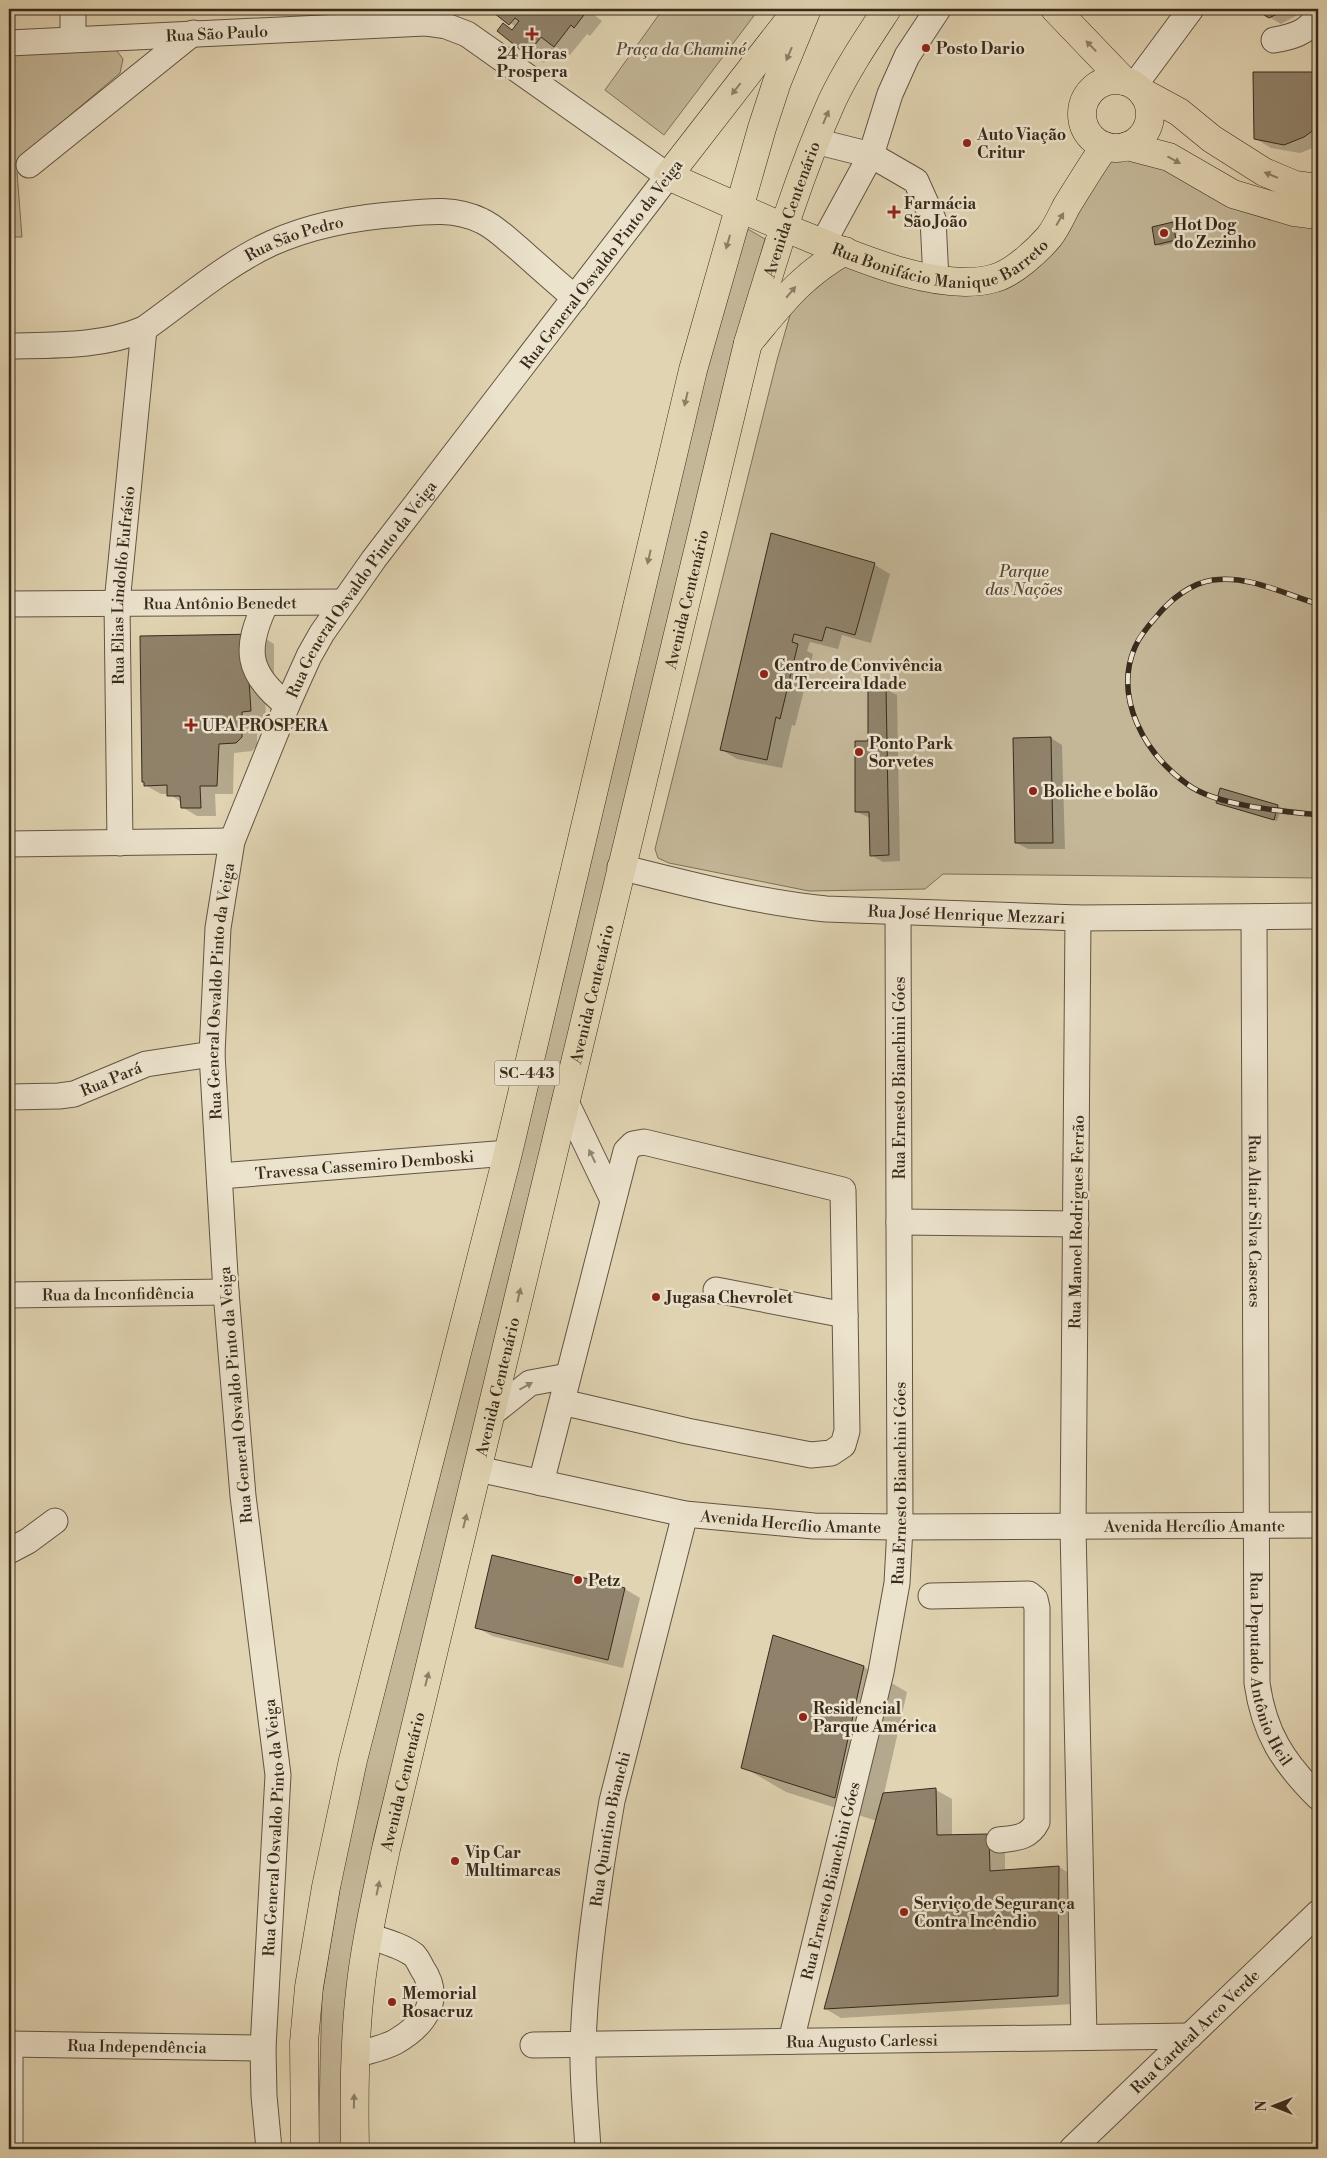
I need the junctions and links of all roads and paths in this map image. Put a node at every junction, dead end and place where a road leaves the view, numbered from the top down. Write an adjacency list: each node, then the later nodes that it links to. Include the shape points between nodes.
1 (73, 9): 11 (street)
2 (798, 9): 19 (main road, Rua General Osvaldo Pinto da Veiga, one-way to 19)
3 (807, 9): 21 (main road, SC-443, one-way to 21, via 777,82)
4 (887, 9): 15 (main road, Avenida Centenário, one-way to 4, via 833,99)
5 (938, 9): 17 (street, via 907,56 890,94)
6 (1055, 9): 14 (main road, one-way to 6)
7 (1191, 9): 14 (street)
8 (425, 16): 10 (street, Rua São Paulo); 19 (street, Rua São Paulo, via 467,34)
9 (1318, 16): 12 (street, via 1297,36)
10 (193, 33): 11 (street, Rua São Paulo); 18 (street)
11 (73, 39): 13 (street, Rua São Paulo)
12 (1274, 40)
13 (9, 43)
14 (1134, 86): 16 (main road, via 1148,102 1149,123 1144,133); 16 (main road, via 1113,80 1092,90 1086,99 1083,122 1092,137); 20 (main road, one-way to 14, via 1295,184 1264,172 1212,139 1180,112)
15 (815, 141): 17 (street); 23 (main road, Avenida Centenário)
16 (1116, 146): 22 (main road, one-way to 22, via 1169,157 1233,194 1294,212); 25 (main road, Rua Bonifácio Manique Barreto, one-way to 16, via 960,284 996,278 1030,257 1050,236 1091,165)
17 (871, 155): 24 (street); 25 (street, via 916,181 933,219)
18 (29, 165)
19 (668, 176): 21 (main road, Rua Bonifácio Manique Barreto); 26 (street, Rua General Osvaldo Pinto da Veiga)
20 (1318, 188)
21 (738, 208): 23 (main road, Rua Bonifácio Manique Barreto); 46 (main road, SC-443, one-way to 46, via 693,370)
22 (1318, 215)
23 (783, 227): 24 (main road, Rua Bonifácio Manique Barreto); 28 (main road, Avenida Centenário)
24 (834, 247): 25 (main road, Rua Bonifácio Manique Barreto); 28 (main road, one-way to 24)
25 (936, 280)
26 (575, 298): 27 (street, Rua São Pedro, via 484,222 465,214 425,211 377,216 301,231 240,261); 30 (street, Rua General Osvaldo Pinto da Veiga)
27 (144, 329): 29 (street, Rua São Pedro, via 113,340); 31 (street, Rua Elias Lindolfo Eufrásio)
28 (748, 342): 38 (main road, Avenida Centenário)
29 (9, 346)
30 (343, 602): 32 (street, Rua Antônio Benedet); 34 (street, Rua General Osvaldo Pinto da Veiga, via 308,656)
31 (117, 603): 32 (street, Rua Antônio Benedet); 33 (street, Rua Antônio Benedet); 36 (street, Rua Elias Lindolfo Eufrásio)
32 (266, 603): 34 (street, via 256,625 253,665 267,690)
33 (9, 604)
34 (287, 705): 35 (street, Rua General Osvaldo Pinto da Veiga)
35 (232, 842): 36 (street); 43 (street, Rua General Osvaldo Pinto da Veiga, via 218,928)
36 (120, 843): 37 (street)
37 (9, 844)
38 (620, 868): 39 (street, Rua José Henrique Mezzari, via 786,905); 45 (main road, Avenida Centenário)
39 (898, 913): 42 (street, Rua José Henrique Mezzari); 49 (street, Rua Ernesto Bianchini Góes)
40 (1254, 916): 41 (street, Rua José Henrique Mezzari); 42 (street, Rua José Henrique Mezzari); 63 (street, Rua Altair Silva Cascaes)
41 (1318, 916)
42 (1078, 918): 50 (street, Rua Manoel Rodrigues Ferrão)
43 (212, 1054): 44 (street, Rua Pará, via 146,1064 74,1094); 47 (street, Rua General Osvaldo Pinto da Veiga)
44 (9, 1097)
45 (565, 1100): 48 (street, one-way to 45); 57 (main road, Avenida Centenário, one-way to 45)
46 (508, 1153): 47 (street, Travessa Cassemiro Demboski); 84 (main road, SC-443, via 353,1760 326,1887 304,2042)
47 (220, 1176): 52 (street, Rua General Osvaldo Pinto da Veiga)
48 (613, 1200): 54 (street, via 626,1151 633,1144 644,1142 843,1190); 55 (street)
49 (899, 1222): 50 (street); 65 (street, Rua Ernesto Bianchini Góes)
50 (1076, 1224): 64 (street, Rua Manoel Rodrigues Ferrão)
51 (716, 1290): 54 (street)
52 (226, 1292): 53 (street, Rua da Inconfidência); 80 (street, Rua General Osvaldo Pinto da Veiga, via 243,1496 278,1775)
53 (9, 1295)
54 (845, 1314): 56 (street, via 847,1431 843,1445 831,1453 811,1455)
55 (568, 1376): 56 (street); 57 (street, one-way to 55, via 530,1383)
56 (562, 1402): 59 (street)
57 (491, 1414): 58 (main road, Avenida Centenário)
58 (478, 1469): 59 (street, Avenida Hercílio Amante); 73 (main road, Avenida Centenário, one-way to 58)
59 (541, 1483): 60 (street, Avenida Hercílio Amante)
60 (685, 1514): 65 (street, Avenida Hercílio Amante, via 814,1526); 79 (street, Rua Quintino Bianchi, via 612,1801 591,1952)
61 (55, 1521): 66 (street)
62 (1318, 1525): 63 (street, Avenida Hercílio Amante)
63 (1256, 1526): 64 (street, Avenida Hercílio Amante); 70 (street, Rua Deputado Antônio Heil, via 1256,1663 1261,1711 1283,1757)
64 (1073, 1527): 65 (street, Avenida Hercílio Amante); 68 (street)
65 (900, 1528): 76 (street, Rua Ernesto Bianchini Góes, via 897,1583 881,1672)
66 (9, 1551)
67 (931, 1596): 69 (street, via 1029,1594 1035,1599 1038,1608)
68 (1078, 1747): 69 (street); 75 (street)
69 (1039, 1748): 71 (street, via 1038,1822 1033,1831 1022,1838)
70 (1318, 1797)
71 (999, 1840)
72 (1318, 1913): 74 (street, Rua Cardeal Arco Verde)
73 (368, 1936): 81 (main road, Avenida Centenário); 81 (street, via 394,1944 414,1956 430,1980 432,1999 425,2018 410,2032 394,2043)
74 (1190, 2036): 75 (street, Rua Augusto Carlessi); 87 (street, Rua Cardeal Arco Verde)
75 (1084, 2038): 76 (street, Rua Augusto Carlessi)
76 (791, 2041): 79 (street, Rua Augusto Carlessi)
77 (9, 2044): 80 (street, Rua Independência); 82 (street)
78 (533, 2044): 79 (street, Rua Augusto Carlessi)
79 (583, 2044): 86 (street, Rua Quintino Bianchi)
80 (264, 2048): 83 (street, Rua General Osvaldo Pinto da Veiga, via 264,2096)
81 (356, 2055): 85 (main road, Avenida Centenário, one-way to 81)
82 (10, 2149)
83 (270, 2149)
84 (305, 2149)
85 (355, 2149)
86 (588, 2149)
87 (1072, 2149)

